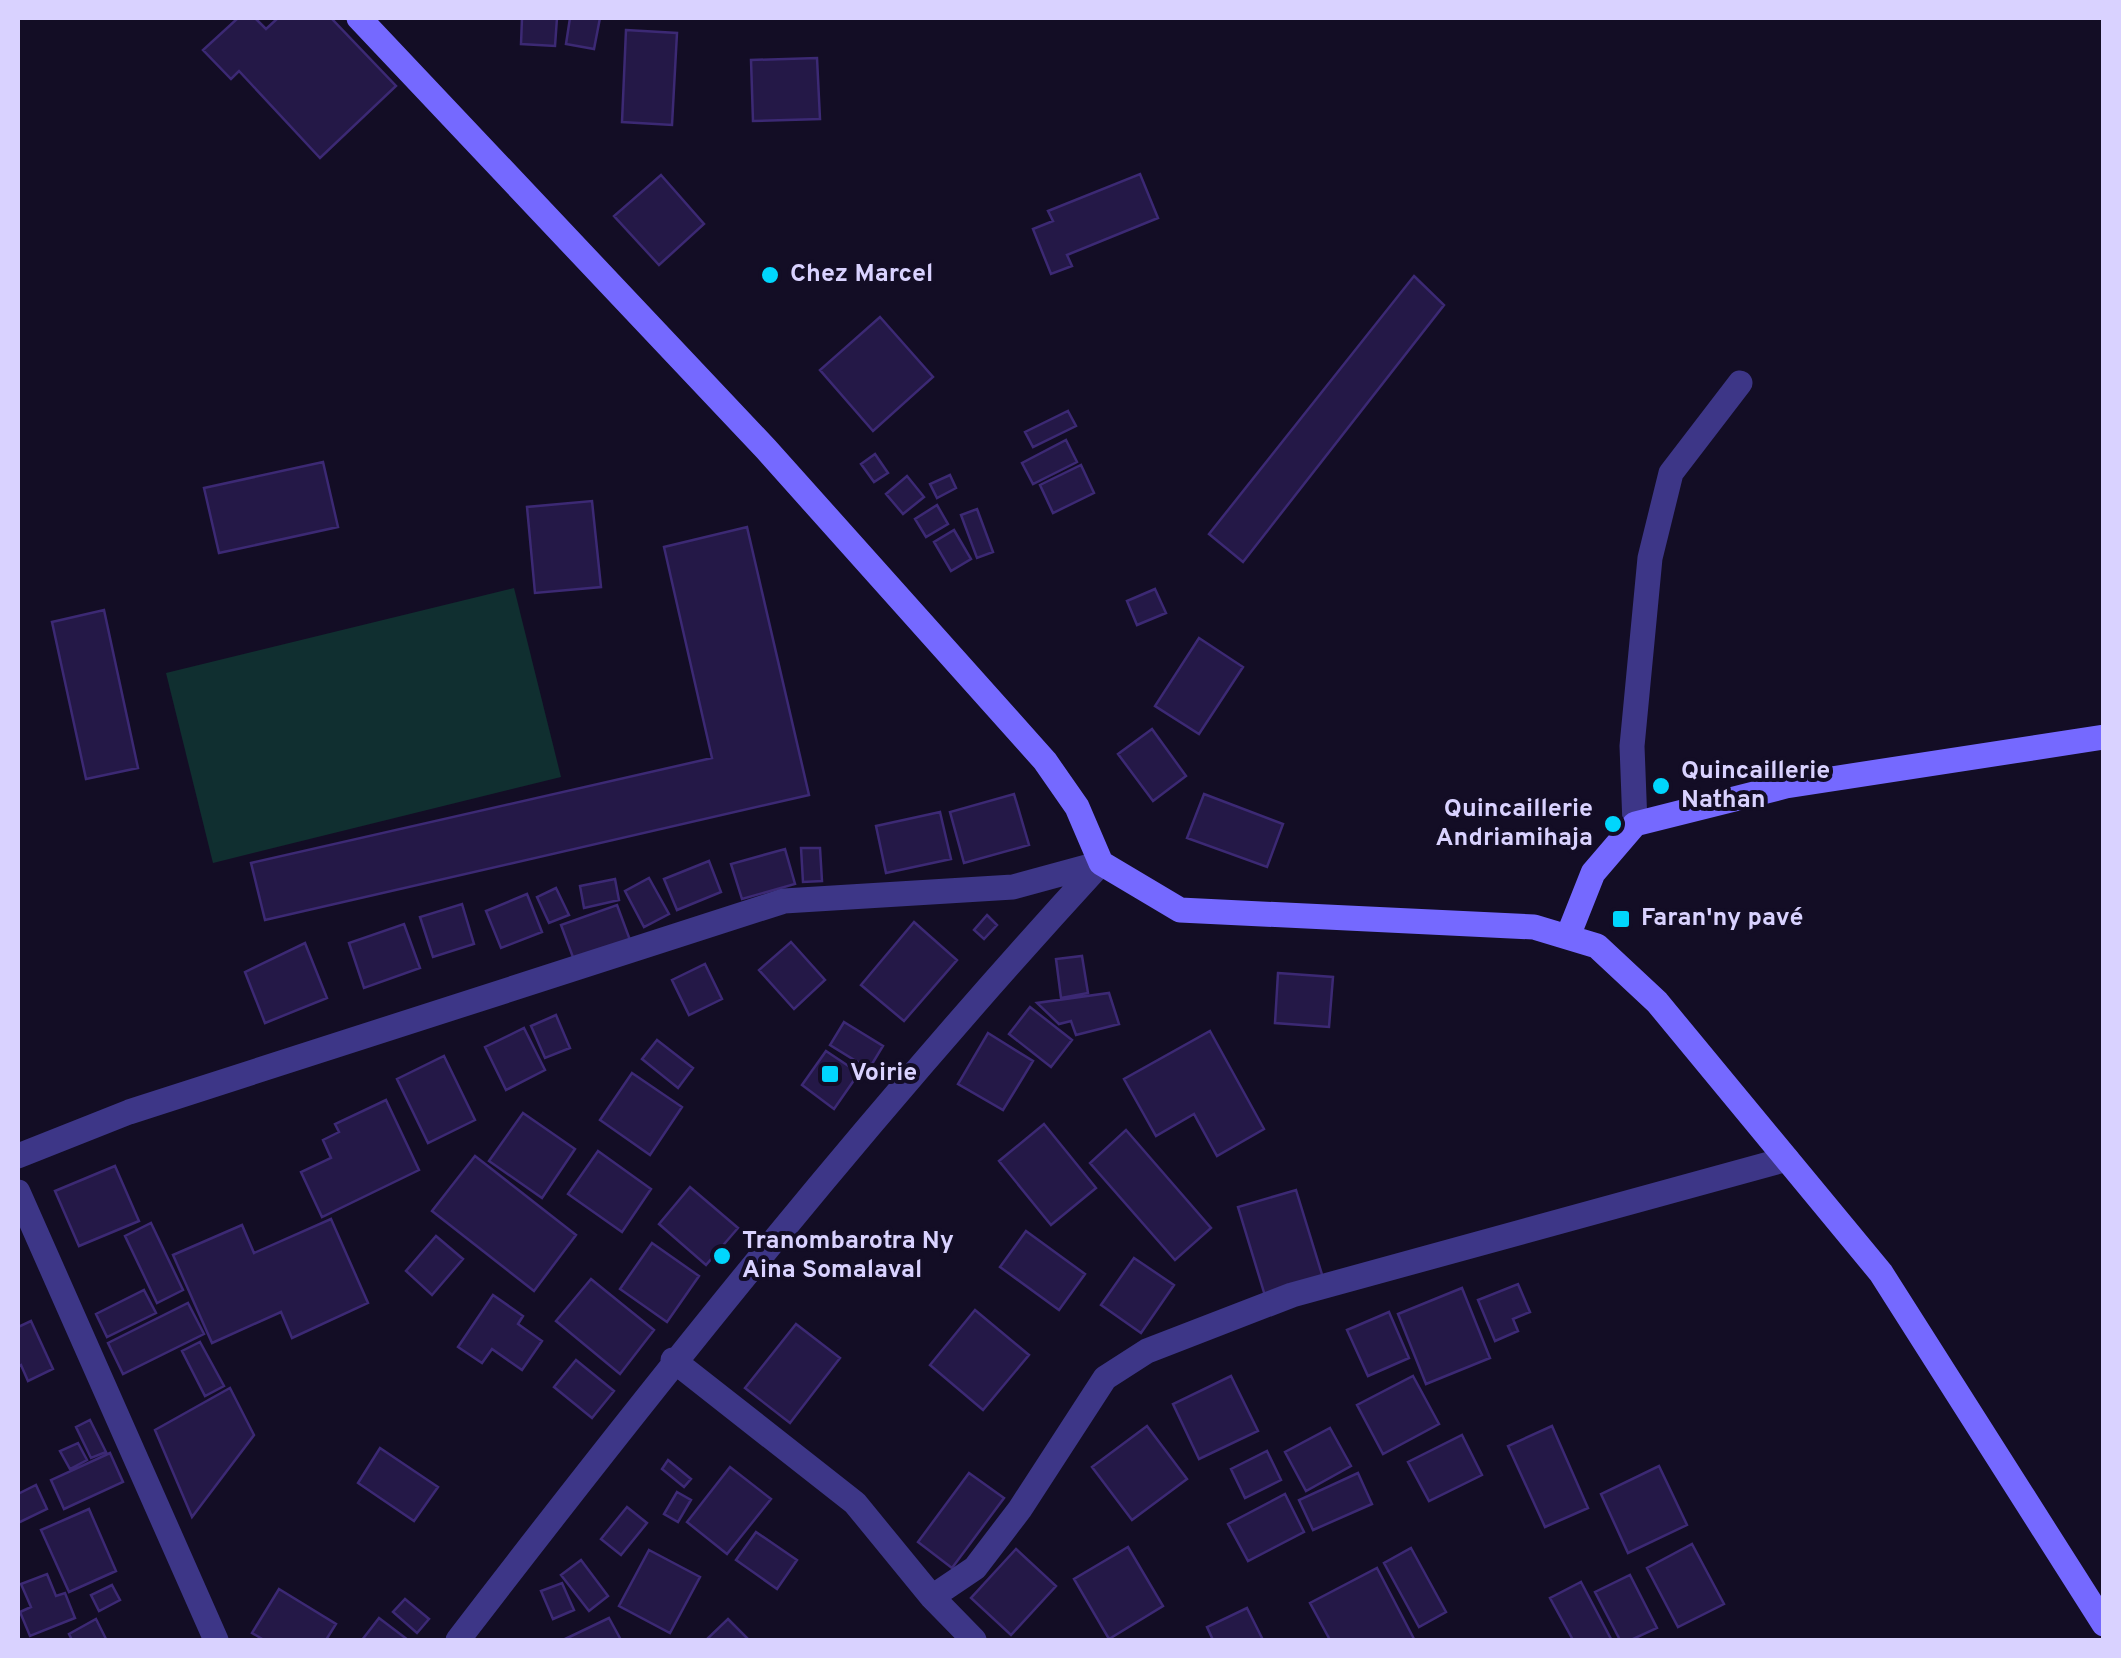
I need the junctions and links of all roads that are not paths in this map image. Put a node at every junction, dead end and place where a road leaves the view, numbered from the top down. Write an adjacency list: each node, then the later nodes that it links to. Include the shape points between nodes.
1 (359, 18): 5 (main road, via 766,450 1045,761 1077,807)
2 (1740, 383): 4 (street, via 1670,473 1650,558 1632,746)
3 (2104, 738): 4 (main road, via 1786,786)
4 (1634, 824): 6 (main road, via 1593,873)
5 (1101, 863): 6 (main road, via 1180,910 1534,926); 7 (street, via 1013,888 784,901 130,1112); 10 (street, via 886,1102)
6 (1568, 936): 8 (main road, via 1597,946 1657,1002)
7 (18, 1156)
8 (1786, 1158): 11 (street, via 1292,1294 1147,1351 1105,1378 975,1568); 12 (main road, via 1881,1273)
9 (18, 1192): 13 (street)
10 (673, 1360): 11 (street, via 855,1504); 14 (street)
11 (932, 1598): 15 (street)
12 (2104, 1624)
13 (216, 1640)
14 (458, 1640)
15 (974, 1640)

